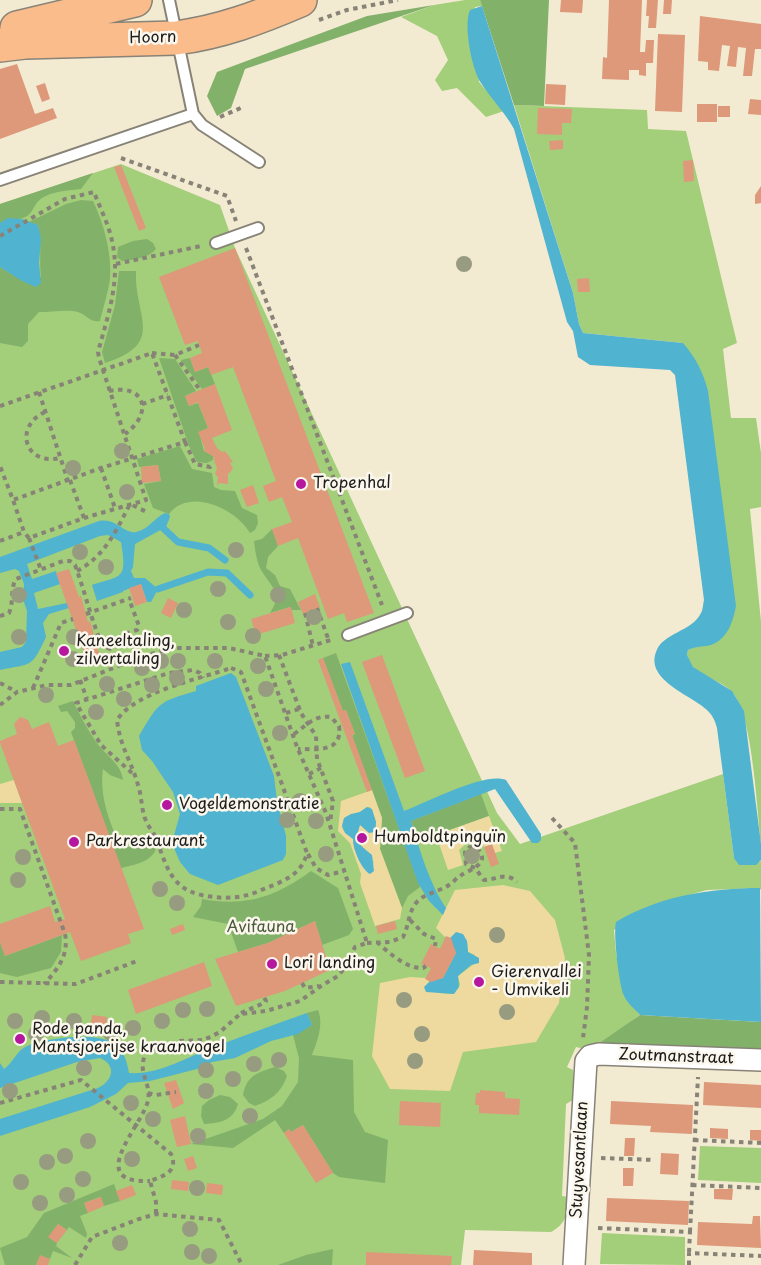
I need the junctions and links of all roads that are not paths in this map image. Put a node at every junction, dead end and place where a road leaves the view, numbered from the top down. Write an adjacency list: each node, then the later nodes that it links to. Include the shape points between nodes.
1 (135, 0): 4 (main road)
2 (169, 0): 5 (lane)
3 (300, 0): 5 (main road, Hoorn, via 246,23)
4 (0, 32)
5 (176, 38): 6 (main road, Hoorn); 7 (lane)
6 (0, 45)
7 (193, 114): 8 (lane, via 202,125); 9 (lane)
8 (259, 162)
9 (0, 180)
10 (258, 228): 11 (lane)
11 (216, 243)
12 (407, 613): 13 (lane)
13 (348, 635)
14 (590, 1056): 15 (street, Zoutmanstraat); 16 (street, Stuyvesantlaan, via 586,1061)
15 (761, 1060)
16 (574, 1265)

